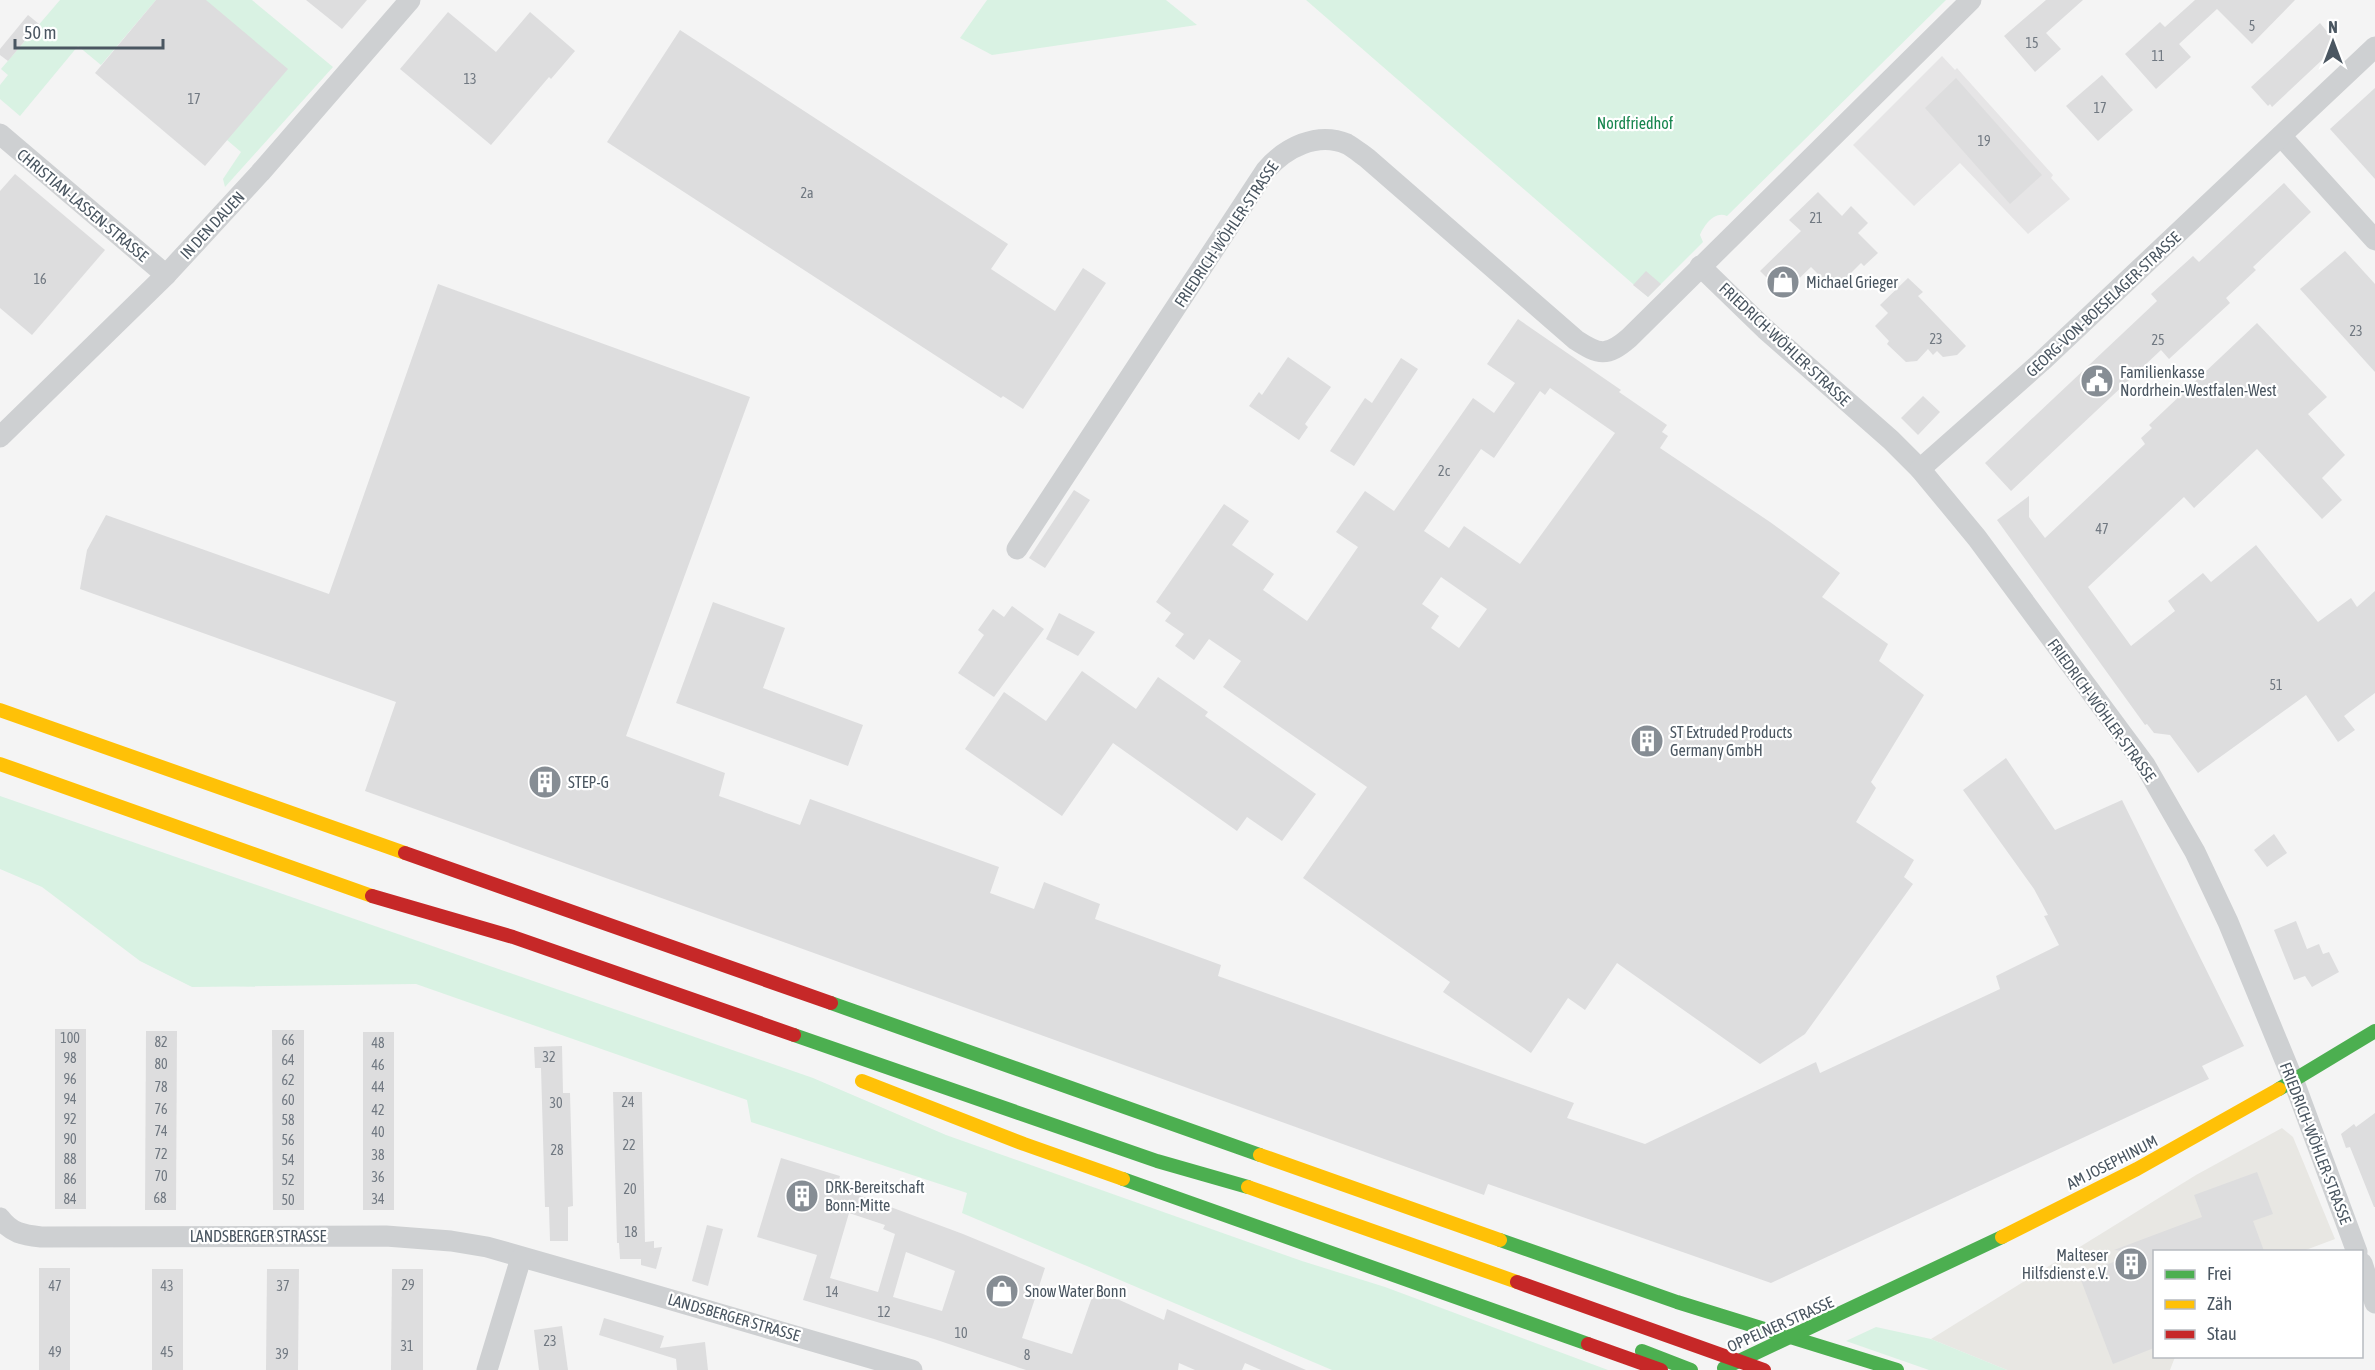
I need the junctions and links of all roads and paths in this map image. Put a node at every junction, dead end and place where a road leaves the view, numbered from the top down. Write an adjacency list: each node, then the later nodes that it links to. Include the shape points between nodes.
1 (410, 0): 8 (street, IN DEN DAUEN, via 267,166)
2 (1971, 0): 7 (street, FRIEDRICH-WÖHLER-STRASSE)
3 (2375, 47): 5 (street, GEORG-VON-BOESELAGER-STRASSE)
4 (0, 134): 8 (street, CHRISTIAN-LASSEN-STRASSE)
5 (2281, 136): 6 (street); 10 (street, GEORG-VON-BOESELAGER-STRASSE, via 2041,362)
6 (2375, 240)
7 (1700, 266): 10 (street, FRIEDRICH-WÖHLER-STRASSE); 11 (street, FRIEDRICH-WÖHLER-STRASSE, via 1618,348 1593,351 1367,158 1346,144 1325,140 1304,143 1284,152 1266,170)
8 (166, 275): 9 (street, IN DEN DAUEN)
9 (0, 437)
10 (1920, 469): 18 (street, FRIEDRICH-WÖHLER-STRASSE, via 1977,538 2145,765 2195,852 2228,922)
11 (1017, 549)
12 (0, 710): 25 (main road)
13 (0, 764): 14 (main road)
14 (393, 903): 15 (main road); 19 (main road, via 513,937)
15 (434, 929)
16 (2375, 1030): 18 (main road, AM JOSEPHINUM)
17 (847, 1075): 32 (main road, via 1024,1144)
18 (2294, 1082): 21 (street, FRIEDRICH-WÖHLER-STRASSE); 27 (main road, AM JOSEPHINUM, via 2180,1146)
19 (1157, 1161): 23 (main road, via 1188,1179); 35 (main road, via 1310,1208)
20 (0, 1218): 22 (street, LANDSBERGER STRASSE, via 7,1228 20,1235 41,1237 386,1236 451,1241)
21 (2357, 1250)
22 (521, 1258): 30 (street); 31 (street, LANDSBERGER STRASSE)
23 (1436, 1268)
24 (2363, 1269): 26 (street)
25 (1677, 1302): 29 (main road); 36 (main road)
26 (2375, 1303)
27 (1856, 1308): 34 (main road, OPPELNER STRASSE)
28 (1537, 1311): 33 (main road)
29 (1819, 1361)
30 (487, 1370)
31 (912, 1370)
32 (1661, 1370)
33 (1691, 1370)
34 (1718, 1370)
35 (1764, 1370)
36 (1897, 1370)

